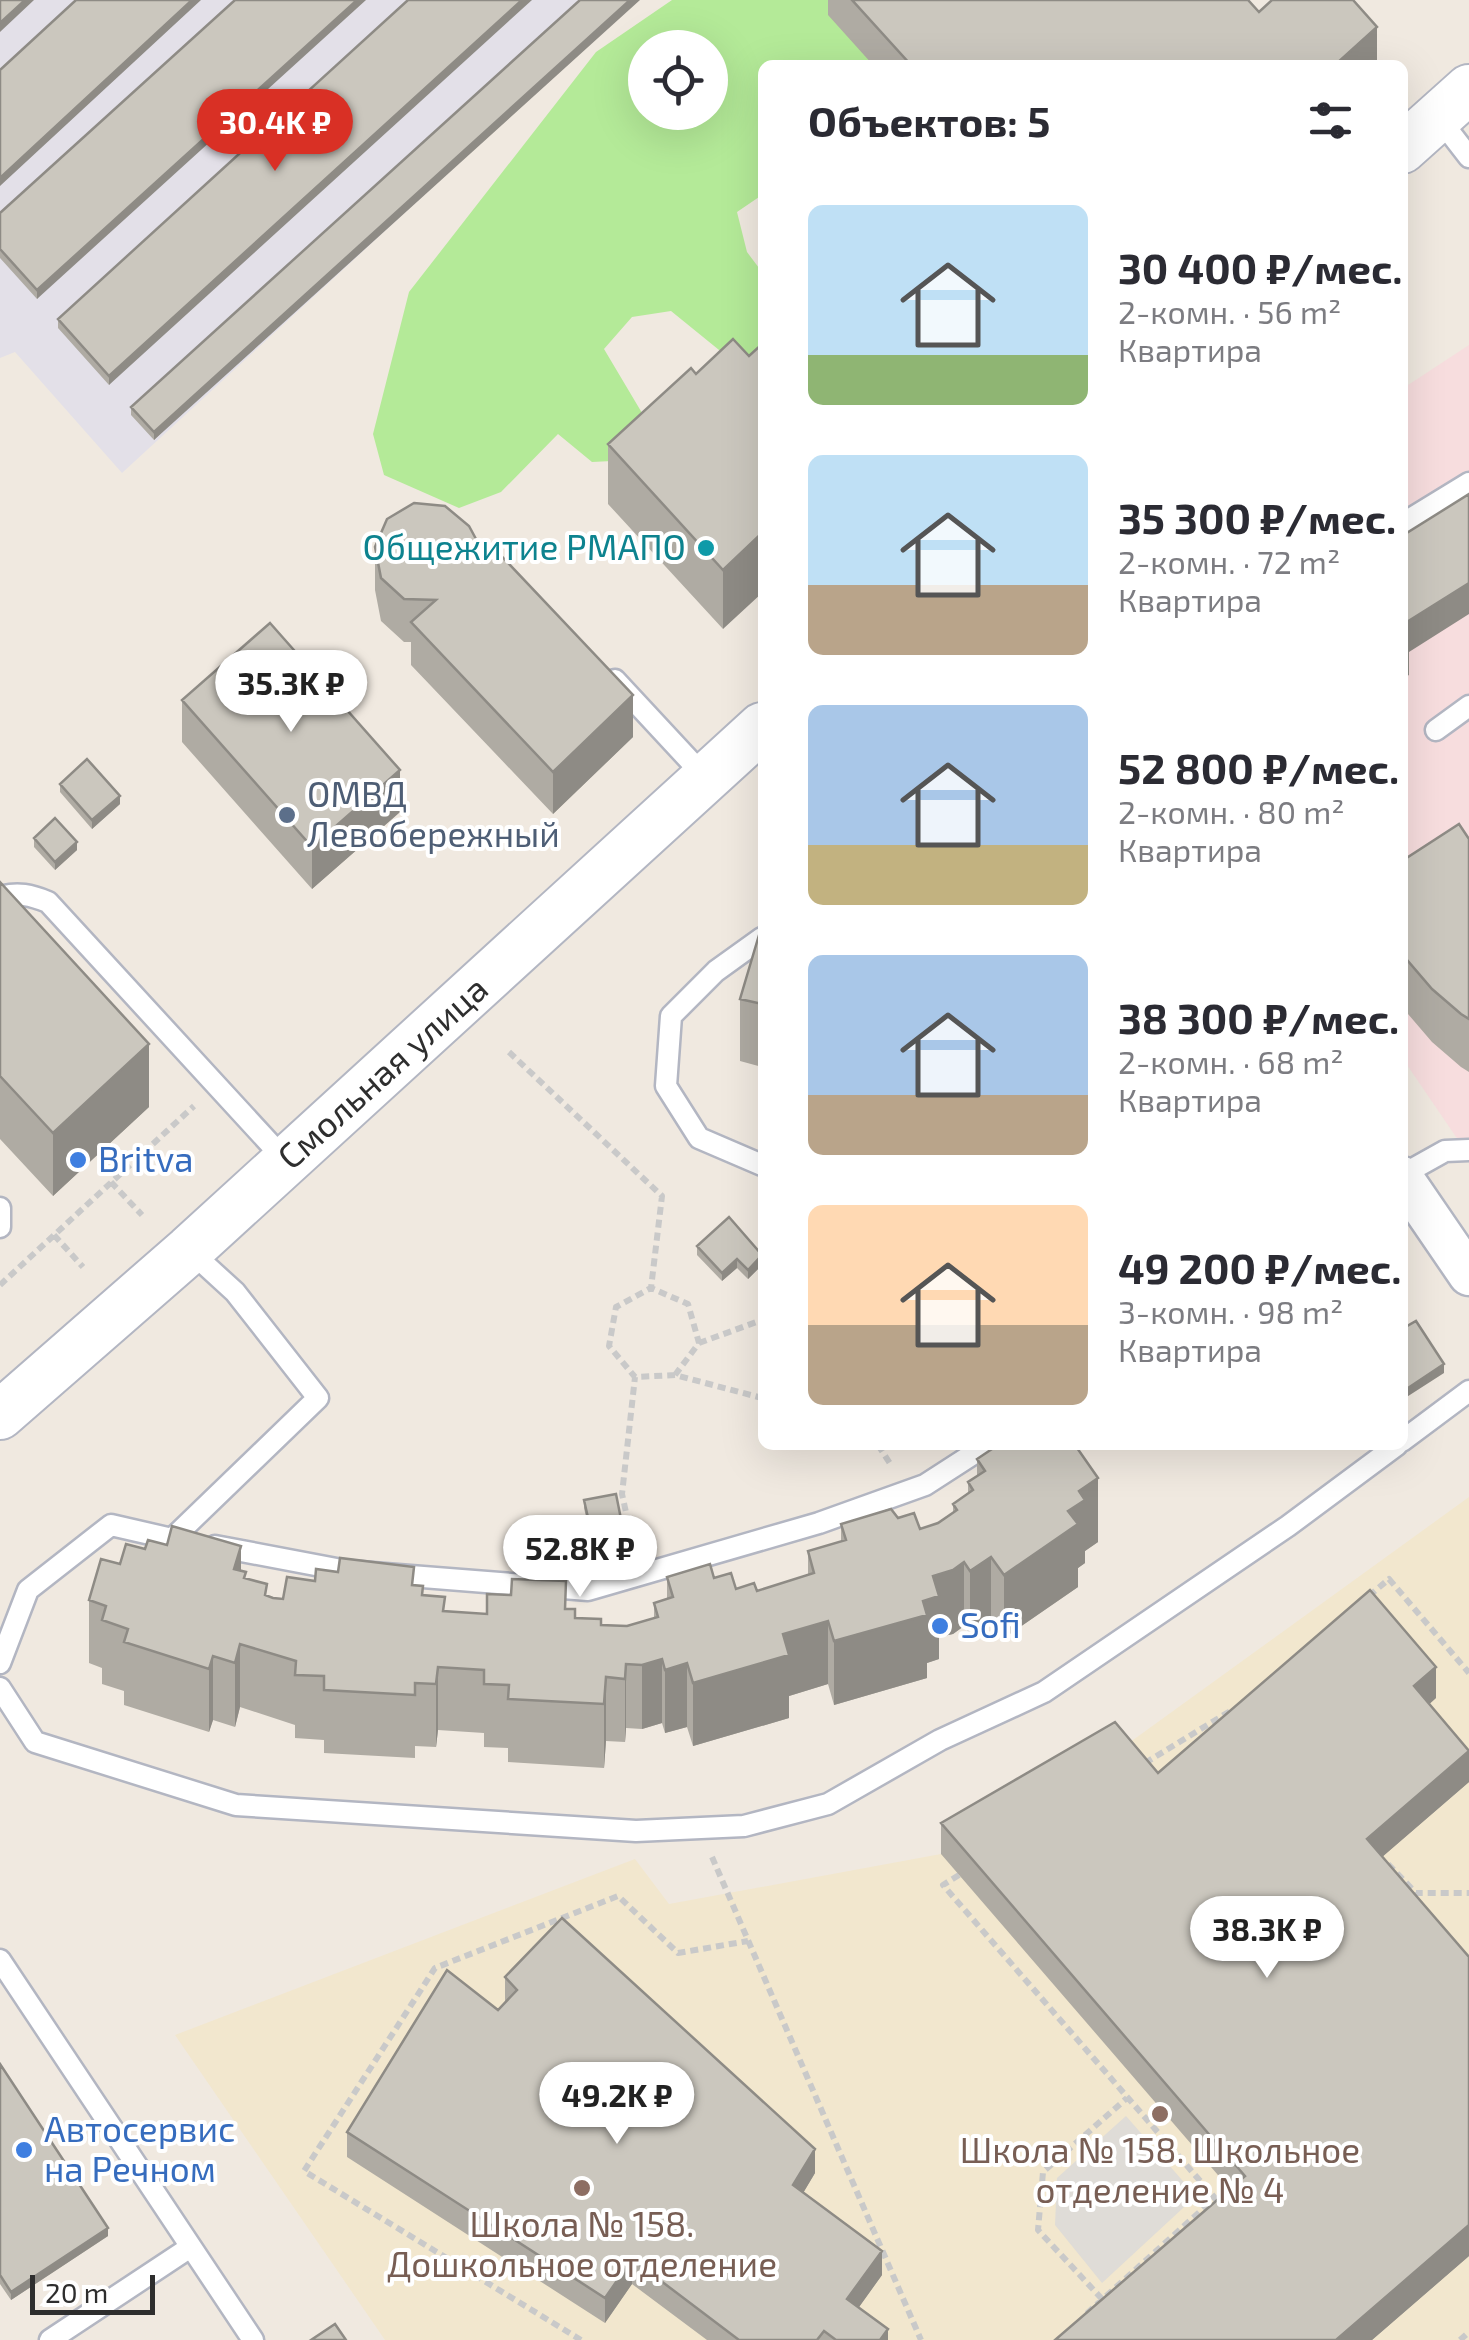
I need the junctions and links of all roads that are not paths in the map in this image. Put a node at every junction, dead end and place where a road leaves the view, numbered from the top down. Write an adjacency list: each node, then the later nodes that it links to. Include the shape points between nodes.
1 (1454, 103): 2 (street); 3 (lane)
2 (1408, 144)
3 (1469, 157)
4 (1469, 483): 5 (lane)
5 (1408, 520)
6 (603, 667): 10 (lane)
7 (1469, 706): 8 (lane)
8 (1436, 730)
9 (758, 731): 10 (street, Смольная улица)
10 (706, 778): 14 (street, Смольная улица)
11 (0, 896): 14 (lane, via 48,902)
12 (758, 941): 15 (lane, via 671,1016 666,1086 699,1138)
13 (1469, 1150): 16 (lane, via 1445,1151)
14 (286, 1161): 20 (street, Смольная улица)
15 (758, 1163)
16 (1408, 1173)
17 (1408, 1185): 21 (street)
18 (0, 1208): 19 (lane)
19 (0, 1227)
20 (189, 1250): 23 (street, Смольная улица); 27 (lane, via 235,1292 318,1398)
21 (1469, 1275)
22 (1469, 1391): 24 (lane)
23 (0, 1415)
24 (1408, 1437)
25 (979, 1450): 27 (lane, via 925,1485 588,1590 347,1571)
26 (1391, 1450): 29 (lane, via 1044,1692 940,1740 828,1804 744,1826 636,1831 236,1805 35,1742)
27 (172, 1539): 28 (lane, via 111,1526 28,1590)
28 (0, 1662)
29 (0, 1688)
30 (0, 1960): 31 (lane)
31 (189, 2248): 32 (lane); 33 (lane)
32 (50, 2340)
33 (253, 2340)

